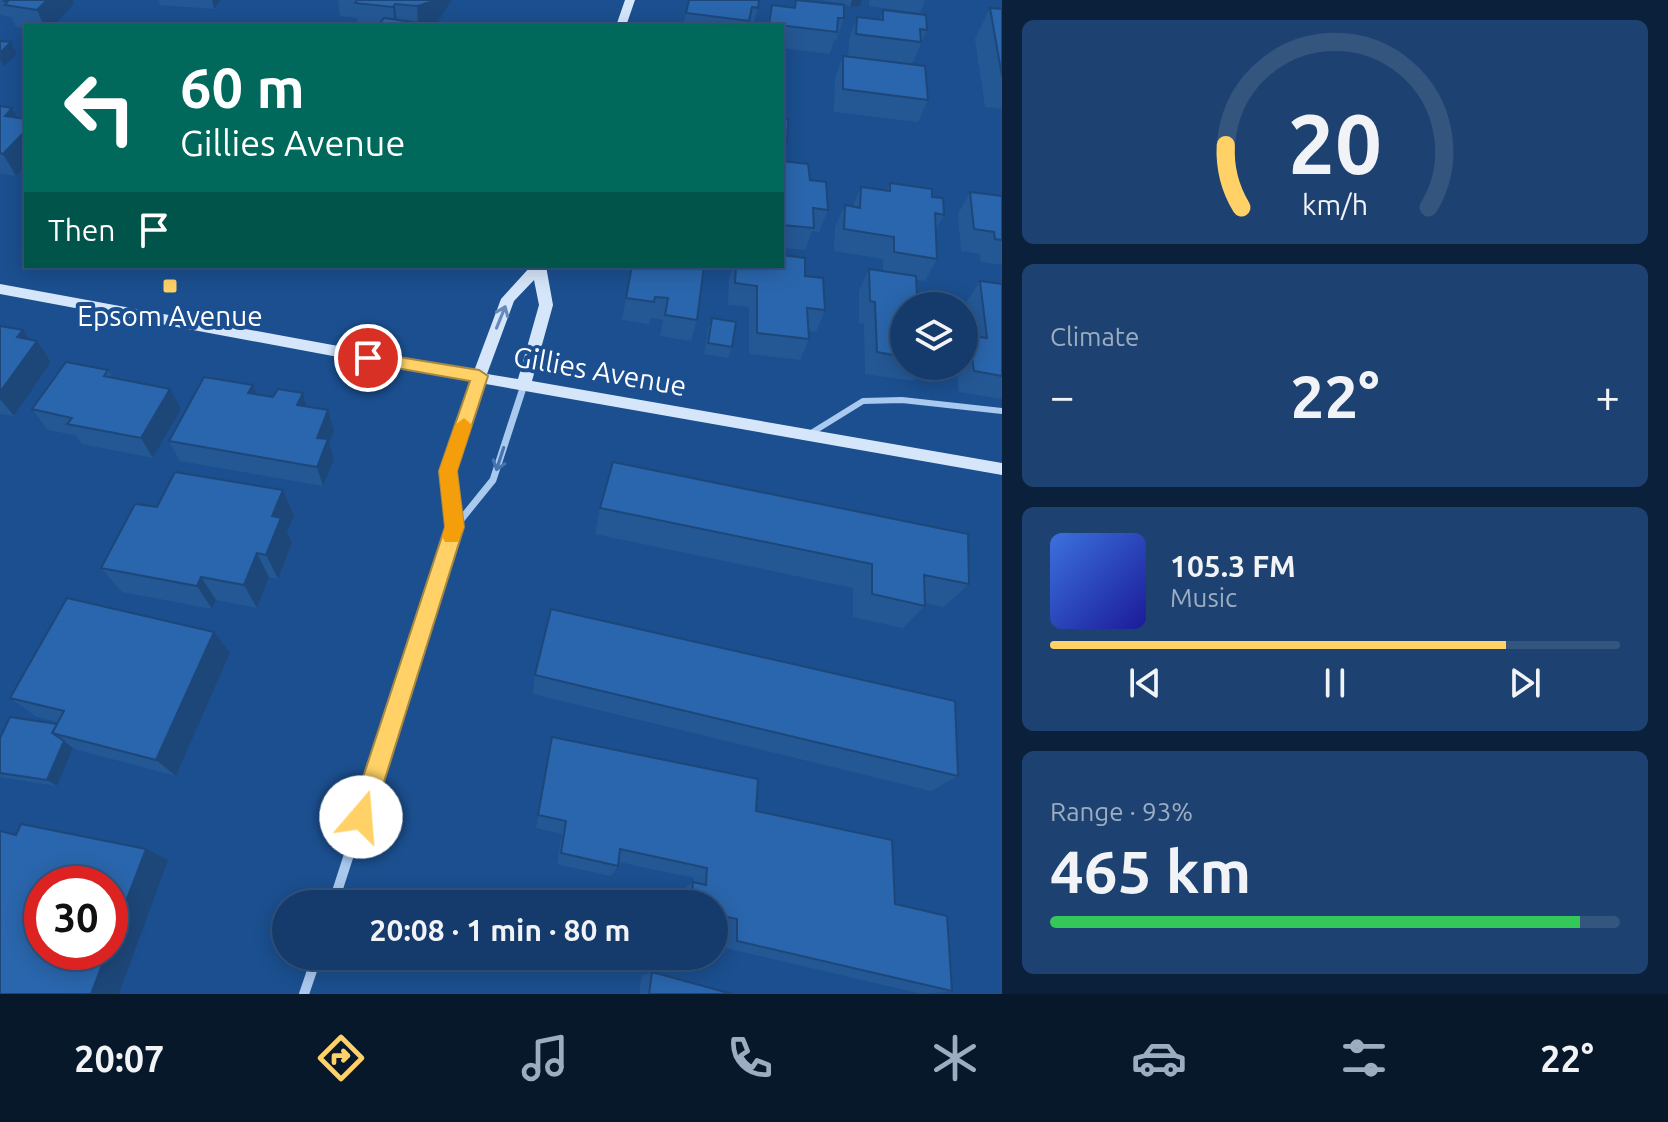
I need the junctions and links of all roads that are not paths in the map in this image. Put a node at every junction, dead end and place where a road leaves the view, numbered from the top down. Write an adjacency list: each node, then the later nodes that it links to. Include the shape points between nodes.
1 (630, 0): 2 (main road)
2 (622, 24)
3 (538, 268): 6 (main road, one-way to 3, via 508,299)
4 (539, 268): 7 (main road, via 546,305)
5 (0, 289): 6 (main road, Gillies Avenue)
6 (479, 376): 7 (main road, Gillies Avenue); 11 (street, via 448,471)
7 (524, 385): 9 (main road, Gillies Avenue); 11 (street, one-way to 11, via 493,480)
8 (1002, 411): 9 (lane, via 863,401)
9 (808, 435): 10 (main road, Gillies Avenue)
10 (1002, 469)
11 (455, 527): 12 (street)
12 (338, 890)
13 (312, 970): 14 (street)
14 (304, 994)

